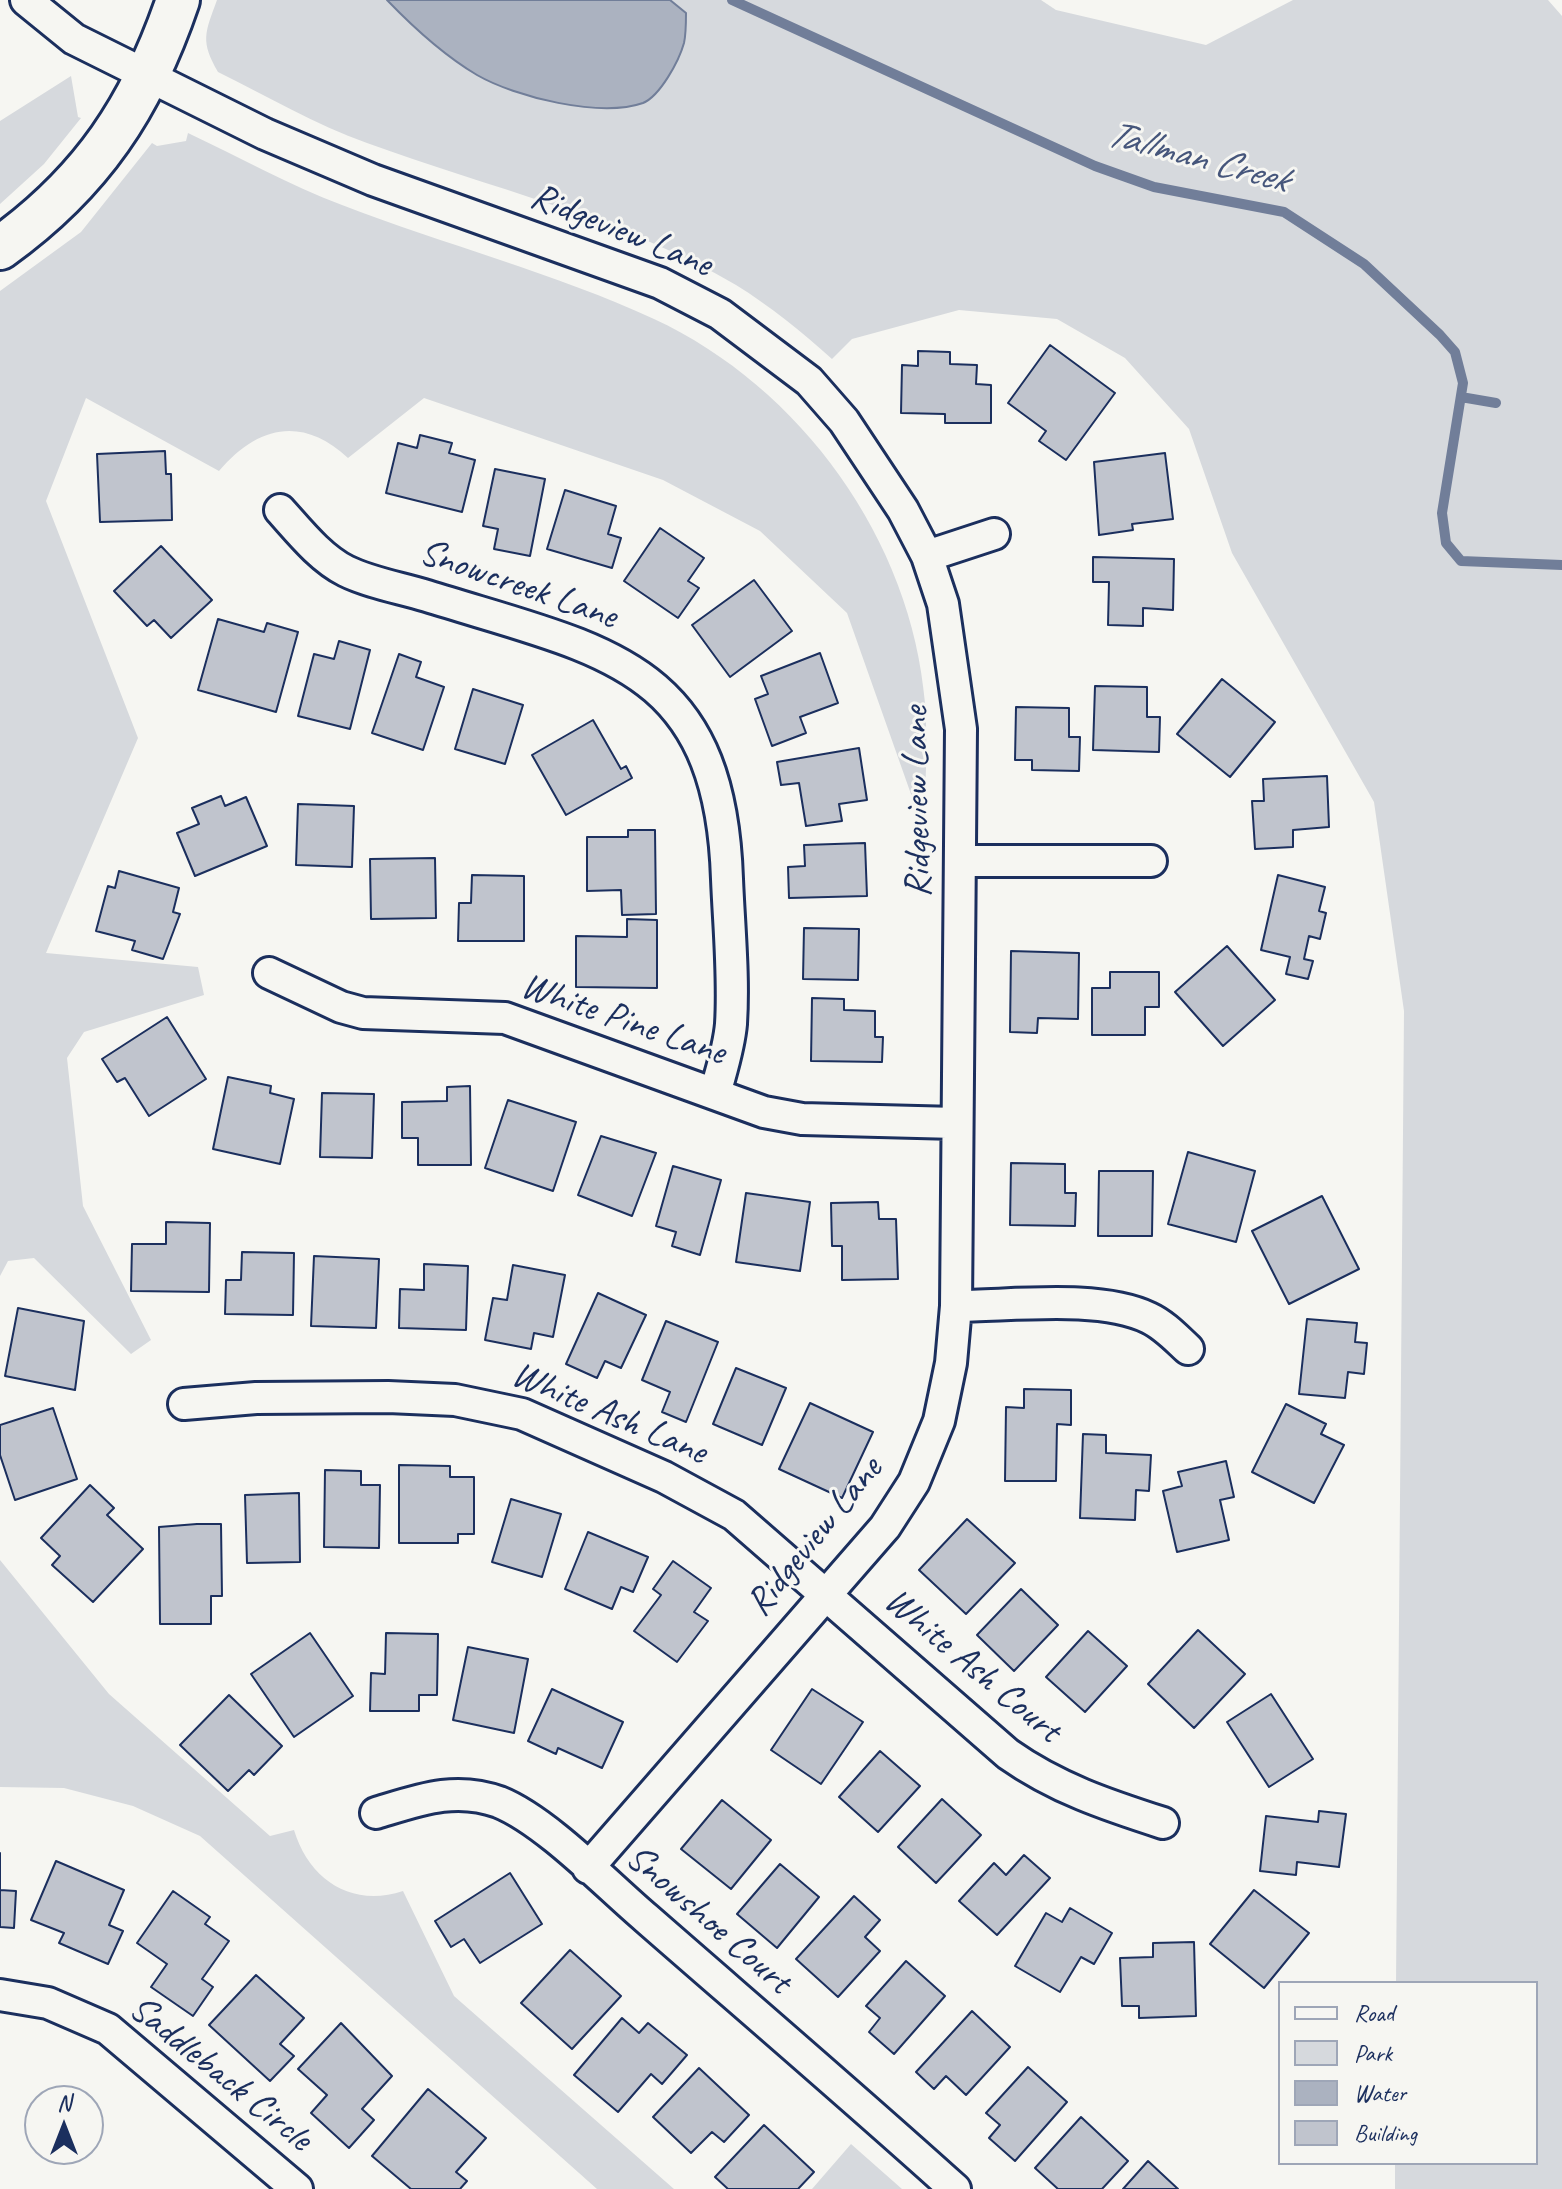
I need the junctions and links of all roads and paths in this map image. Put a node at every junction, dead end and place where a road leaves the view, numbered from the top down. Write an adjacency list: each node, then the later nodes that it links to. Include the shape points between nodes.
1 (26, 0): 3 (street, Ridgeview Lane, via 74,39)
2 (178, 0): 3 (street)
3 (148, 77): 4 (street, via 132,109 82,177); 7 (street, Ridgeview Lane, via 337,165 660,283 720,314 787,362 827,401 883,478)
4 (0, 248)
5 (280, 510): 11 (street, Snowcreek Lane, via 346,571 594,650 643,678 680,714 704,750 726,830 731,1013)
6 (994, 534): 7 (street)
7 (927, 556): 8 (street, Ridgeview Lane, via 943,604 957,693 963,763)
8 (961, 861): 9 (street); 12 (street, Ridgeview Lane)
9 (1151, 861)
10 (269, 973): 11 (street, White Pine Lane, via 363,1013 505,1018)
11 (715, 1094): 12 (street, White Pine Lane, via 802,1119)
12 (956, 1123): 13 (street, Ridgeview Lane)
13 (956, 1306): 14 (street, via 1092,1305 1125,1311 1149,1318); 16 (street, Ridgeview Lane, via 946,1392 924,1461 901,1504)
14 (1188, 1349)
15 (184, 1404): 16 (street, White Ash Lane, via 388,1397 490,1405 585,1441 712,1502 755,1531)
16 (825, 1594): 18 (street, White Ash Court, via 1042,1778); 19 (street, Ridgeview Lane)
17 (376, 1813): 19 (street, Snowshoe Court, via 434,1795 478,1796 515,1810)
18 (1163, 1823)
19 (588, 1868): 22 (street, Snowshoe Court)
20 (0, 1995): 21 (street, Saddleback Circle, via 48,2003 108,2029)
21 (297, 2189)
22 (955, 2189)

